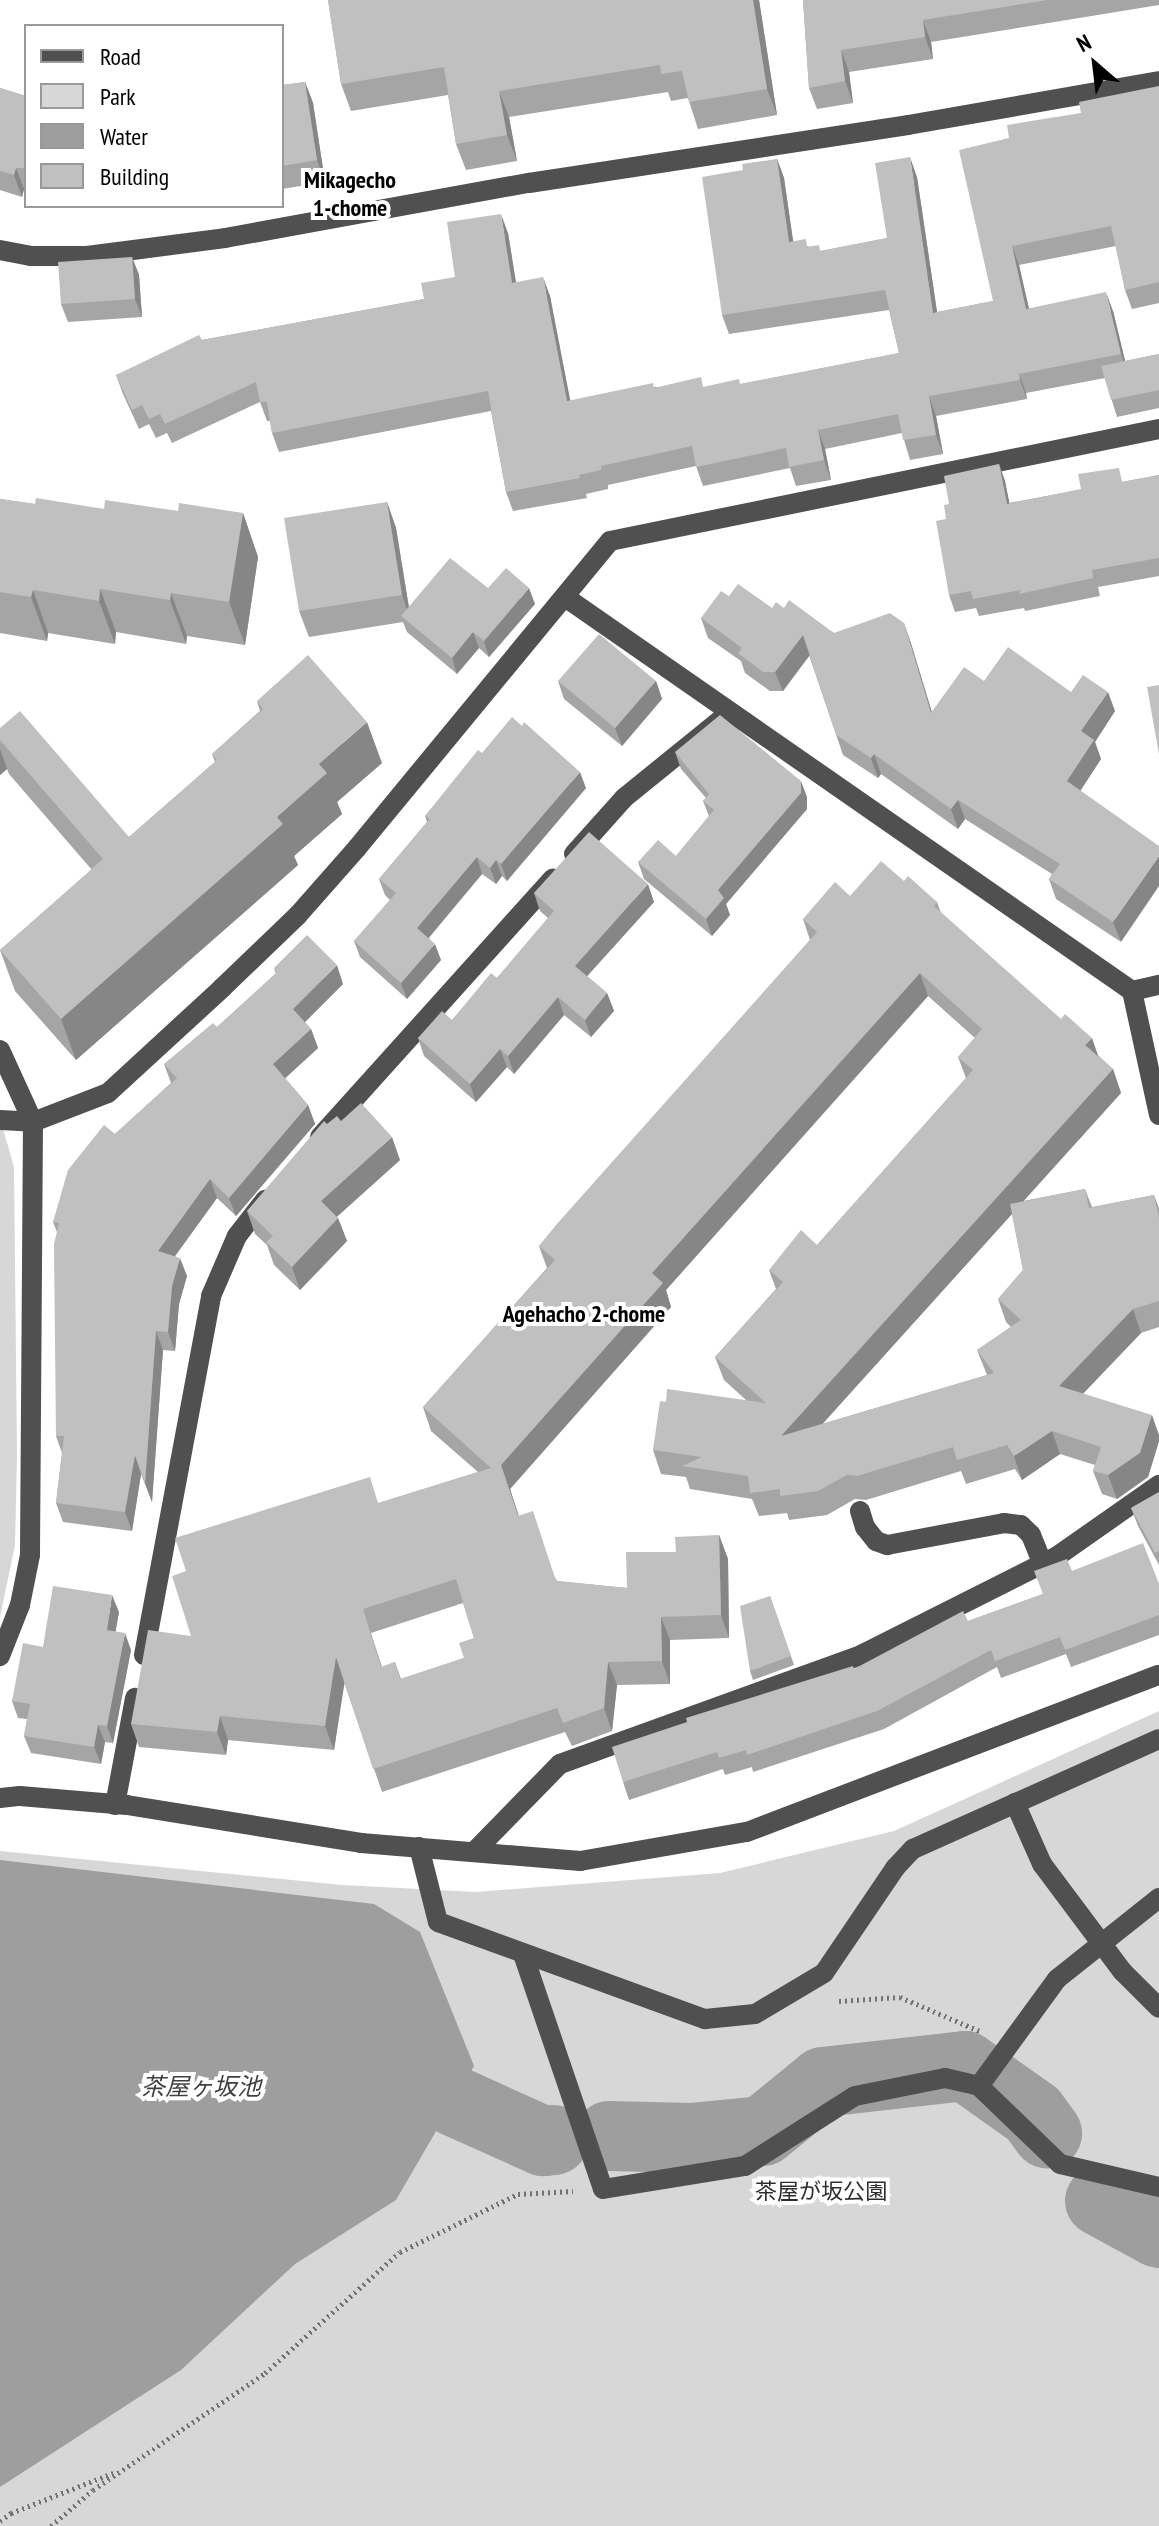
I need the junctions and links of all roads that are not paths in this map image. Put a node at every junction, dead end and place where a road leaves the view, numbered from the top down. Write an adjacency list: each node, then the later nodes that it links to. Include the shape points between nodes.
1 (1159, 81): 2 (street, via 225,238 87,256)
2 (0, 250)
3 (1159, 429): 4 (street, via 610,541)
4 (565, 597): 5 (street); 11 (street, via 298,915 108,1093)
5 (729, 713): 7 (street); 12 (street, via 624,798)
6 (1159, 985): 7 (street)
7 (1132, 991): 9 (street)
8 (0, 1050): 11 (street)
9 (1159, 1115)
10 (0, 1120): 11 (street)
11 (33, 1122): 17 (street, via 30,1555 20,1605)
12 (307, 1152)
13 (275, 1188): 22 (street, via 237,1236 211,1296)
14 (1159, 1485): 16 (street)
15 (860, 1511): 16 (street, via 876,1541 887,1545 1004,1523 1021,1525)
16 (1043, 1564): 24 (street, via 861,1655 560,1764)
17 (0, 1656)
18 (1159, 1675): 24 (street, via 747,1832 580,1861)
19 (1159, 1739): 21 (street)
20 (0, 1798): 22 (street)
21 (1015, 1803): 26 (street, via 1042,1864); 27 (street, via 913,1849 824,1973 755,2014 705,2019)
22 (115, 1805): 23 (street)
23 (419, 1847): 24 (street); 27 (street, via 438,1922)
24 (474, 1852)
25 (1159, 1898): 26 (street)
26 (1101, 1943): 28 (street); 29 (street, via 1057,1979)
27 (523, 1954): 29 (street, via 603,2189 745,2166 855,2096 945,2078)
28 (1159, 2008)
29 (979, 2086): 30 (street, via 1060,2164)
30 (1159, 2187)

